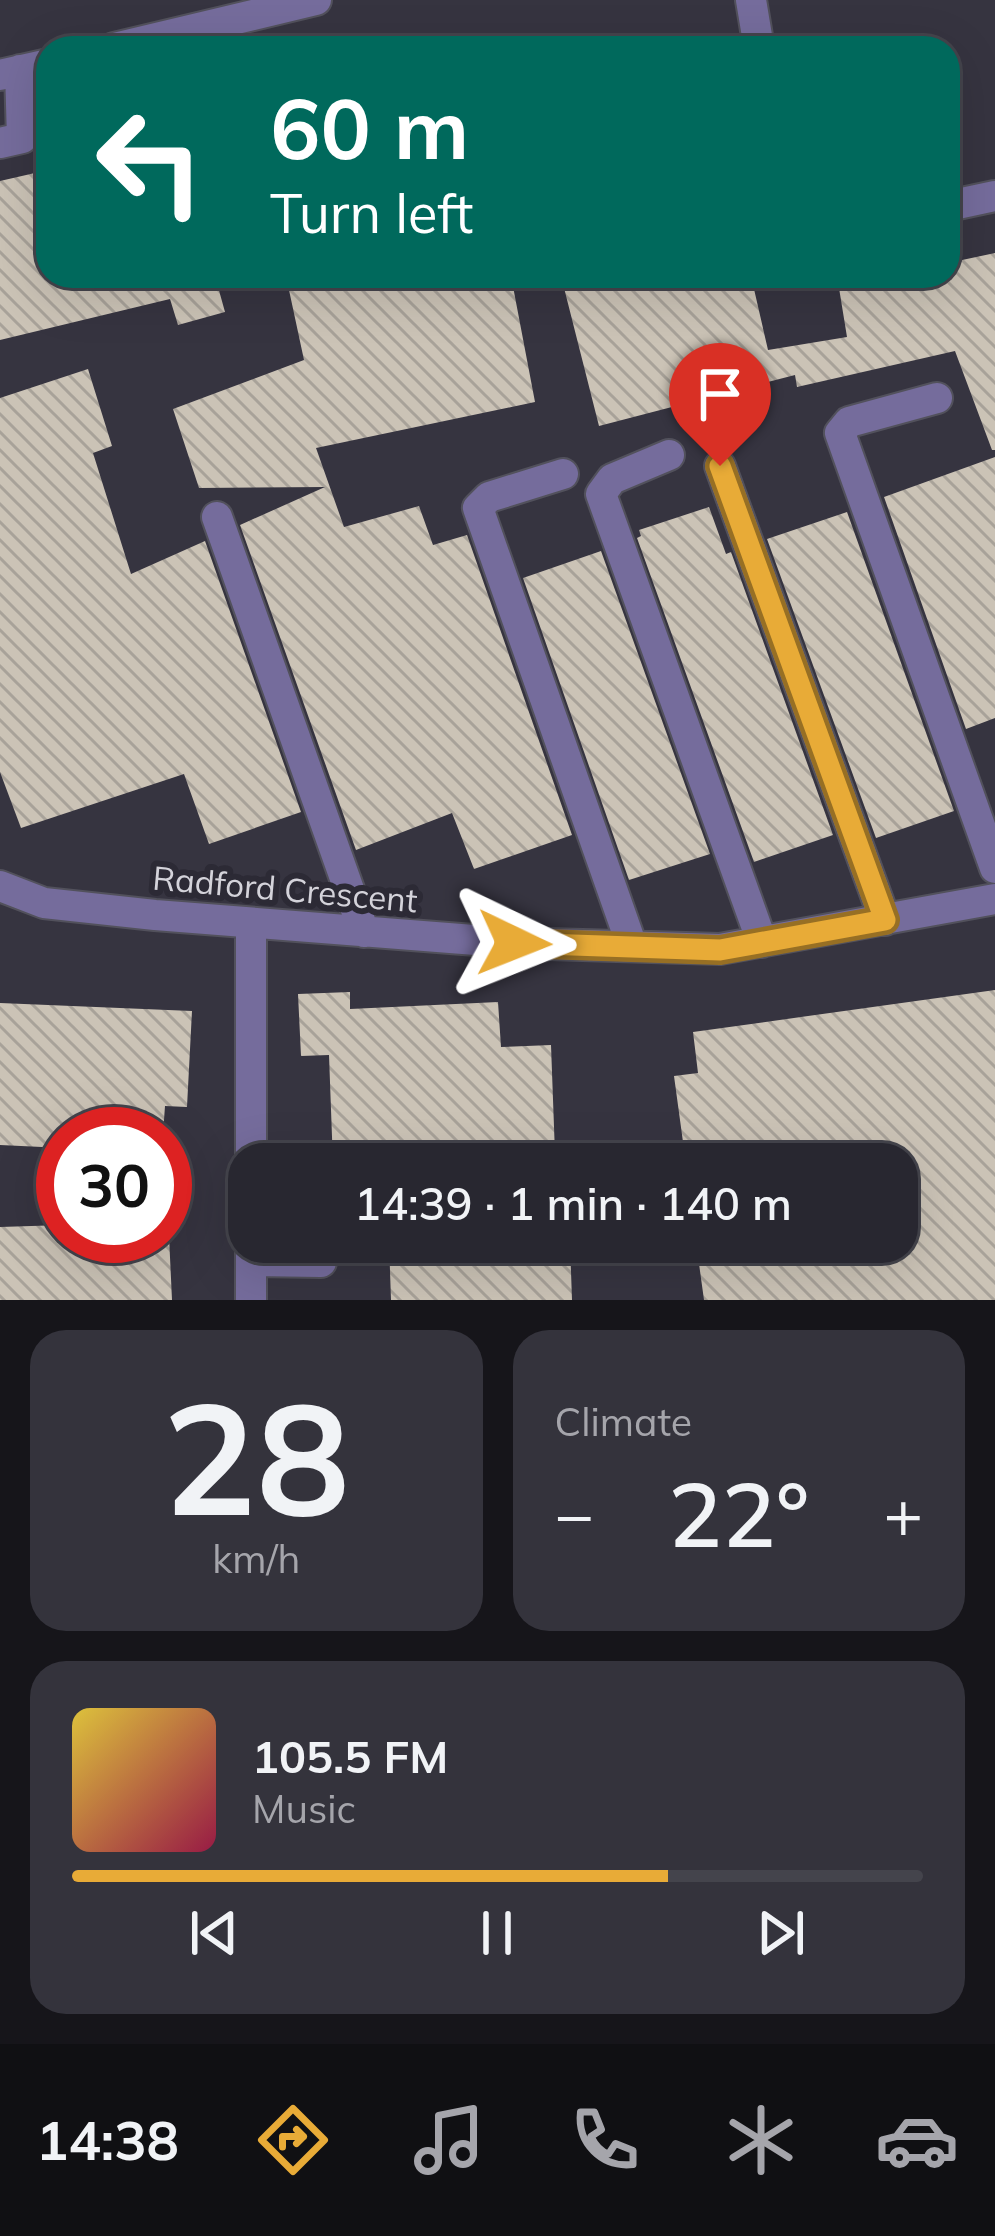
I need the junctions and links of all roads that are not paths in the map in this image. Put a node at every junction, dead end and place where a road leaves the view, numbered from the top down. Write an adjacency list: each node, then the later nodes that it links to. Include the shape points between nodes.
1 (316, 0): 3 (street)
2 (751, 0): 4 (street)
3 (164, 36)
4 (758, 36)
5 (23, 70): 6 (street, via 22,138)
6 (0, 143)
7 (995, 196): 8 (street)
8 (960, 203)
9 (937, 398): 14 (street, via 849,422 840,433)
10 (669, 455): 20 (street, via 612,479 601,494)
11 (720, 466): 17 (street)
12 (563, 474): 21 (street, via 489,497 478,508)
13 (217, 518): 19 (street)
14 (995, 868)
15 (0, 886): 18 (street, Radford Crescent, via 44,903)
16 (995, 899): 17 (street, Radford Crescent)
17 (885, 920): 20 (street, Radford Crescent)
18 (251, 923): 19 (street, Radford Crescent); 22 (street)
19 (364, 932): 21 (street, Radford Crescent)
20 (762, 942): 21 (street, Radford Crescent, via 720,950)
21 (632, 946)
22 (251, 1143)
23 (251, 1263): 24 (street)
24 (250, 1300)

